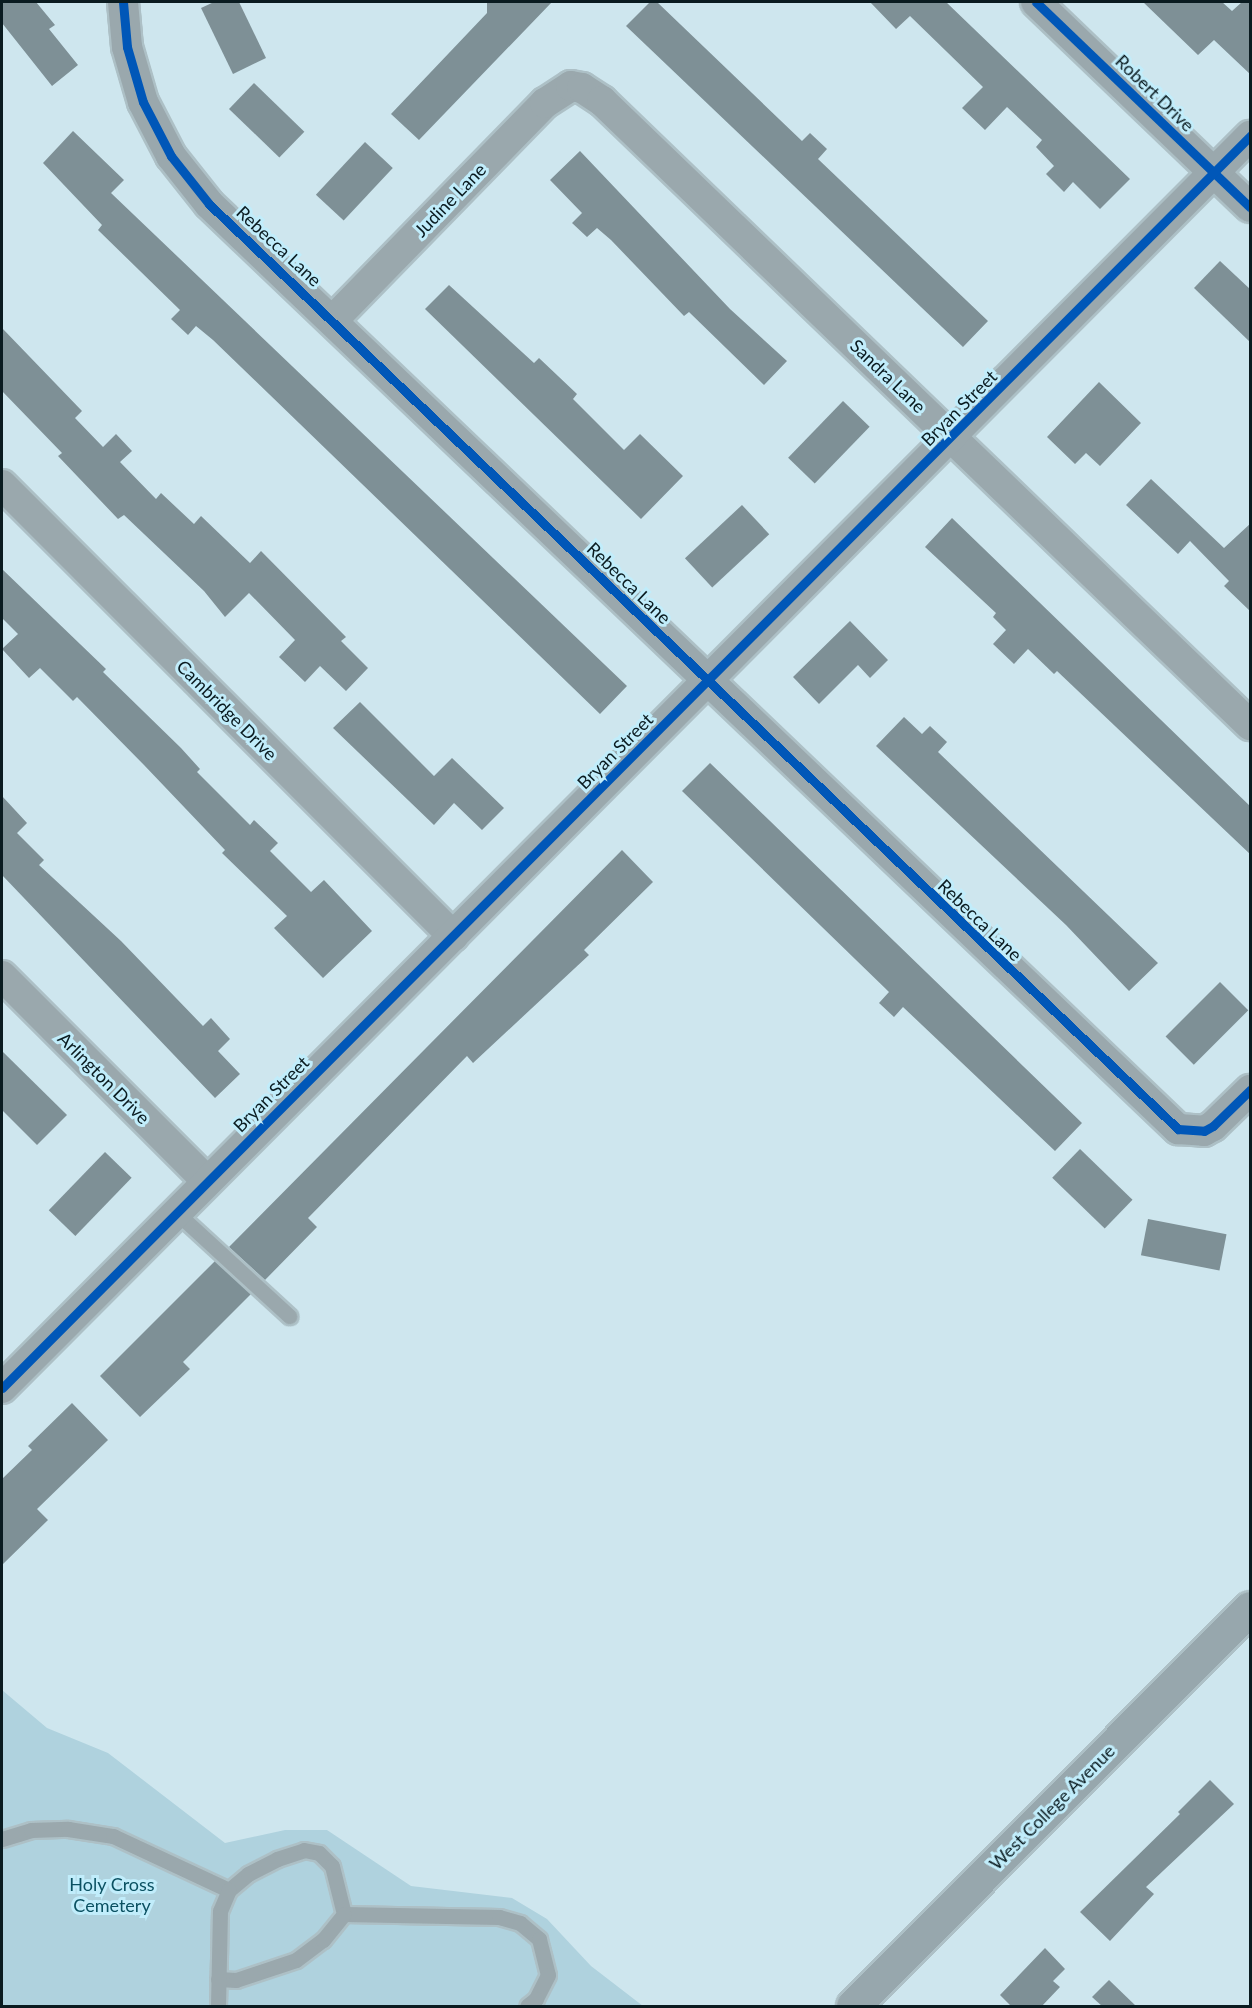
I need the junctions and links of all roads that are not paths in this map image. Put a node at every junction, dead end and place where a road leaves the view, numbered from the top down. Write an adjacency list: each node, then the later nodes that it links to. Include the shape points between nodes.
1 (123, 2): 7 (street, Rebecca Lane, via 127,47 143,102 171,156 209,204)
2 (1036, 2): 5 (street, Robert Drive)
3 (571, 86): 7 (street, Judine Lane, via 544,103); 8 (street, Sandra Lane, via 602,101)
4 (1251, 136): 5 (street, Bryan Street)
5 (1214, 173): 6 (street, Robert Drive); 8 (street, Bryan Street)
6 (1251, 207)
7 (333, 319): 10 (street, Rebecca Lane)
8 (952, 438): 10 (street, Bryan Street); 11 (street, Sandra Lane)
9 (2, 485): 12 (street, Cambridge Drive)
10 (707, 682): 12 (street, Bryan Street); 14 (street, Rebecca Lane, via 1178,1130 1213,1126)
11 (1251, 725)
12 (453, 936): 15 (street, Bryan Street)
13 (2, 976): 15 (street, Arlington Drive)
14 (1251, 1090)
15 (207, 1181): 16 (street, Bryan Street)
16 (176, 1212): 17 (lane); 18 (street, Bryan Street)
17 (289, 1316)
18 (2, 1388)
19 (1251, 1608): 26 (main road, West College Avenue)
20 (2, 1839): 21 (lane, via 40,1829 113,1836)
21 (229, 1890): 22 (lane, via 258,1869 304,1850 319,1853 332,1866); 23 (lane, via 220,1911)
22 (344, 1914): 23 (lane, via 323,1940 296,1960 236,1980); 25 (lane, via 499,1917 520,1923 539,1939 548,1975 536,1999)
23 (218, 1979): 24 (lane)
24 (219, 2007)
25 (527, 2007)
26 (853, 2007)

